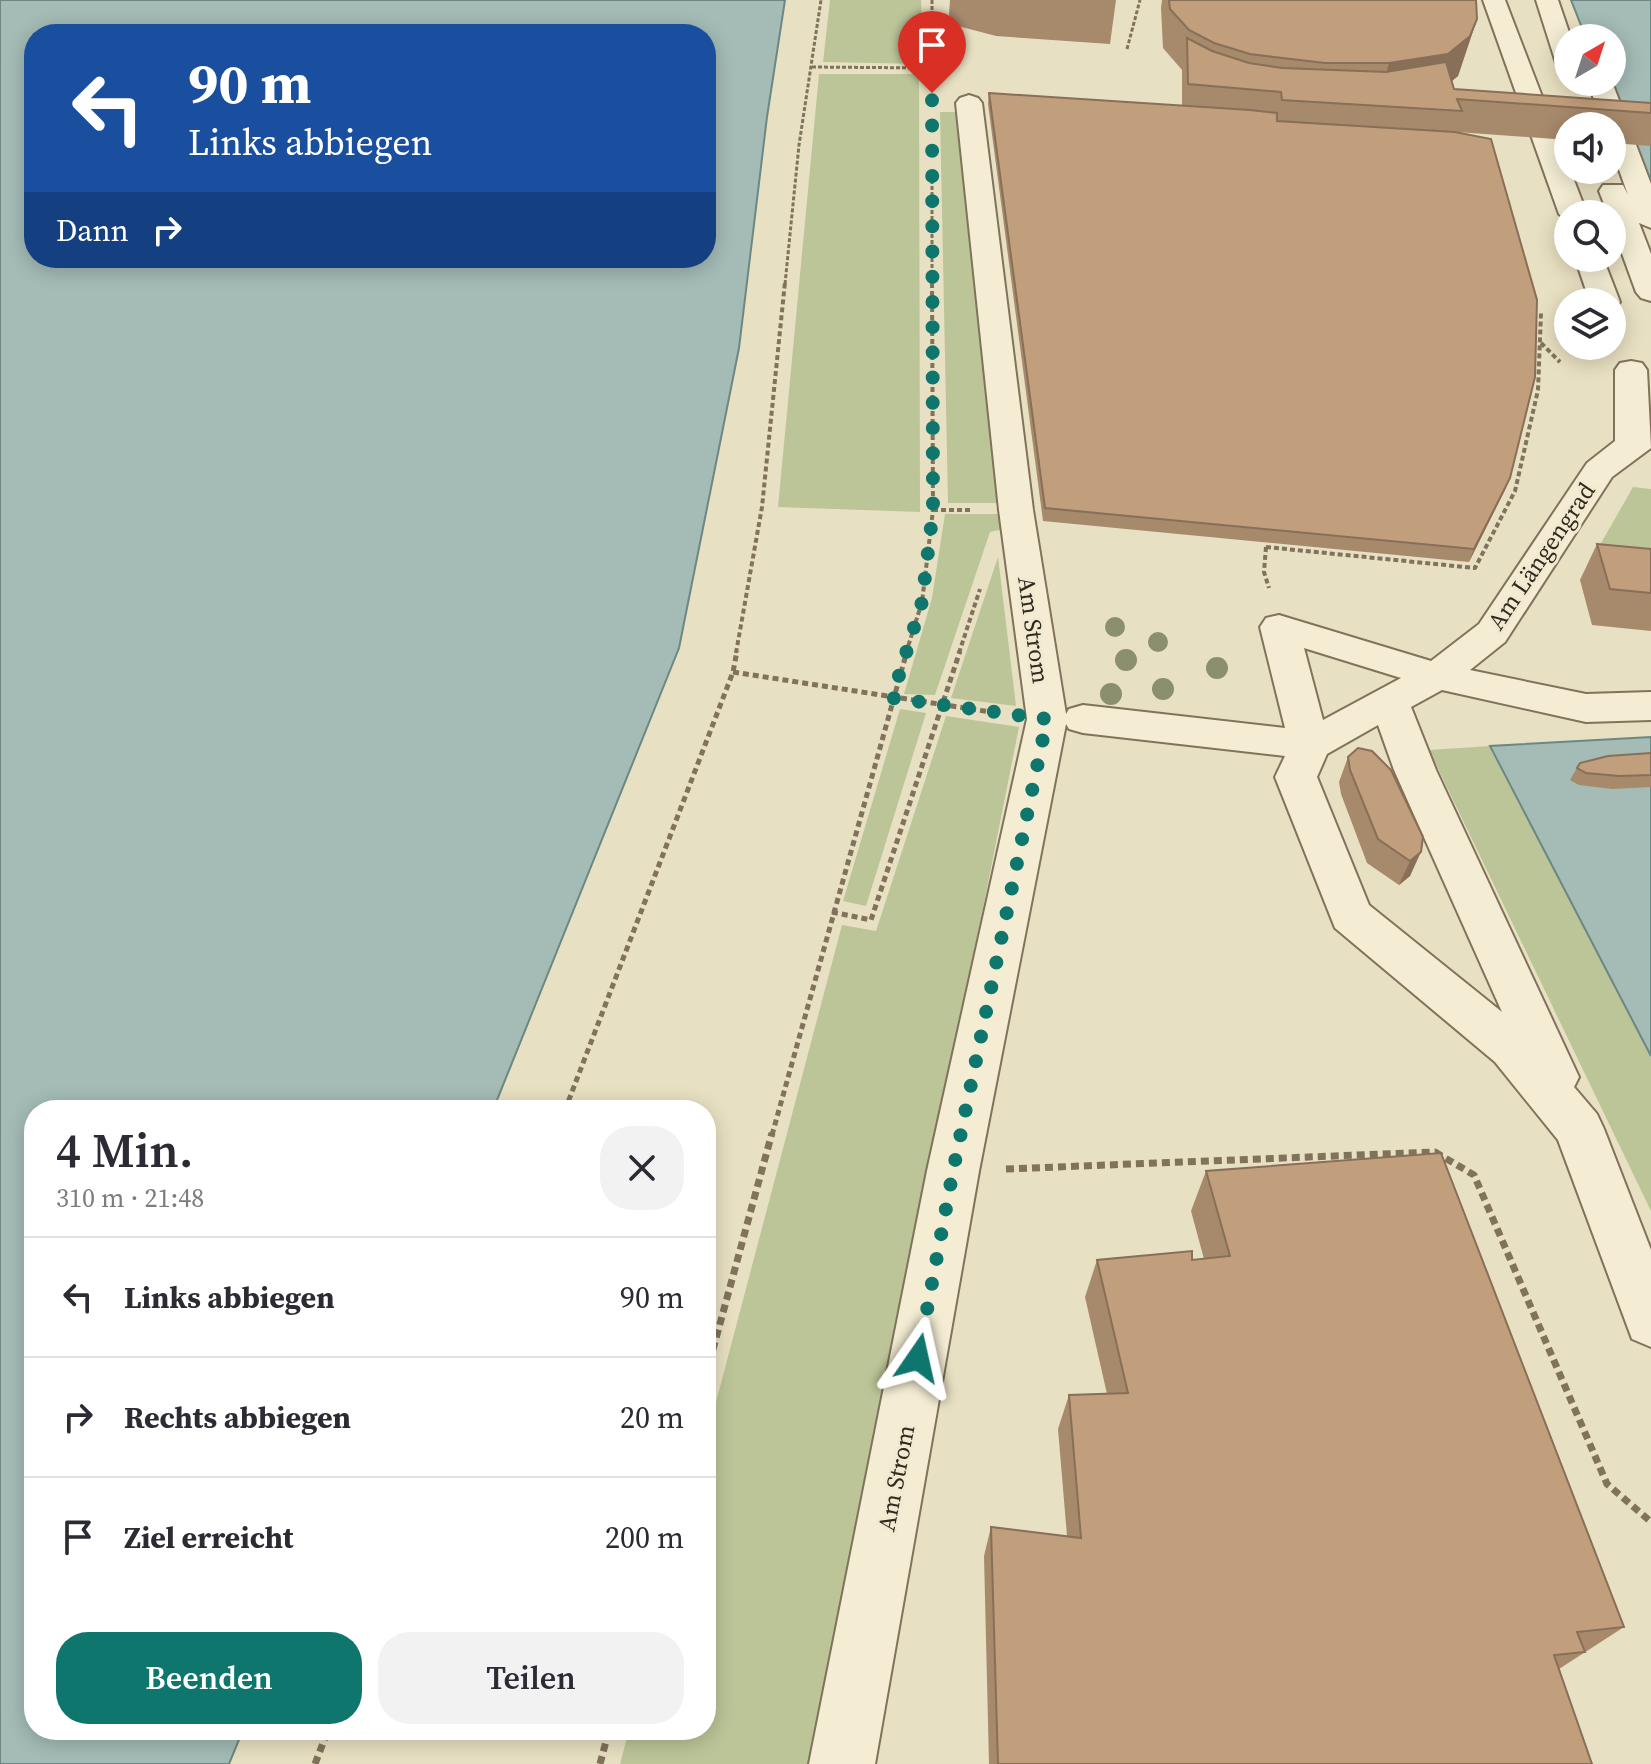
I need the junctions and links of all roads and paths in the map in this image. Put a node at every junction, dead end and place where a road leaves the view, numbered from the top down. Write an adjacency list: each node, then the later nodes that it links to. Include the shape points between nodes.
1 (821, 0): 10 (path)
2 (932, 0): 11 (path)
3 (1140, 0): 9 (path)
4 (1494, 0): 14 (street)
5 (1547, 0): 7 (street)
6 (1568, 0): 8 (street)
7 (1555, 24)
8 (1577, 24)
9 (1127, 49)
10 (812, 67): 11 (path); 29 (path, via 799,145 762,507)
11 (933, 68): 12 (path)
12 (932, 93)
13 (969, 103): 27 (street, Am Strom)
14 (1559, 112)
15 (1510, 115): 16 (street)
16 (1554, 118)
17 (1626, 151): 20 (street)
18 (932, 159): 31 (path, via 933,510 922,602)
19 (1610, 184): 21 (street)
20 (1651, 220)
21 (1651, 292)
22 (1541, 313): 23 (path)
23 (1540, 342): 24 (path); 28 (path, via 1538,390 1515,491 1475,568 1266,545)
24 (1560, 362)
25 (1631, 370): 26 (street)
26 (1642, 440): 30 (street, Am Längengrad, via 1599,470 1492,633)
27 (1021, 544): 33 (path, via 996,544); 35 (street, Am Strom)
28 (1264, 572)
29 (733, 672): 31 (path); 38 (path)
30 (1437, 676): 32 (street, Am Längengrad); 34 (street, via 1595,724); 36 (street, via 1279,627)
31 (892, 698): 33 (path); 37 (path)
32 (1390, 703): 36 (street, Am Längengrad); 39 (street, via 1415,770)
33 (940, 706): 35 (path); 37 (path, via 871,920)
34 (1651, 706)
35 (1065, 719): 36 (street); 40 (street, Am Strom)
36 (1310, 745): 39 (street, via 1296,777 1351,916 1512,1048)
37 (832, 912): 42 (path)
38 (569, 1100)
39 (1579, 1129): 41 (street)
40 (953, 1171): 43 (path, via 1435,1152 1474,1175 1607,1484); 48 (street, Am Strom)
41 (1651, 1321)
42 (716, 1338)
43 (1651, 1522)
44 (324, 1740): 46 (path)
45 (606, 1740): 47 (path)
46 (315, 1764)
47 (600, 1764)
48 (842, 1764)

